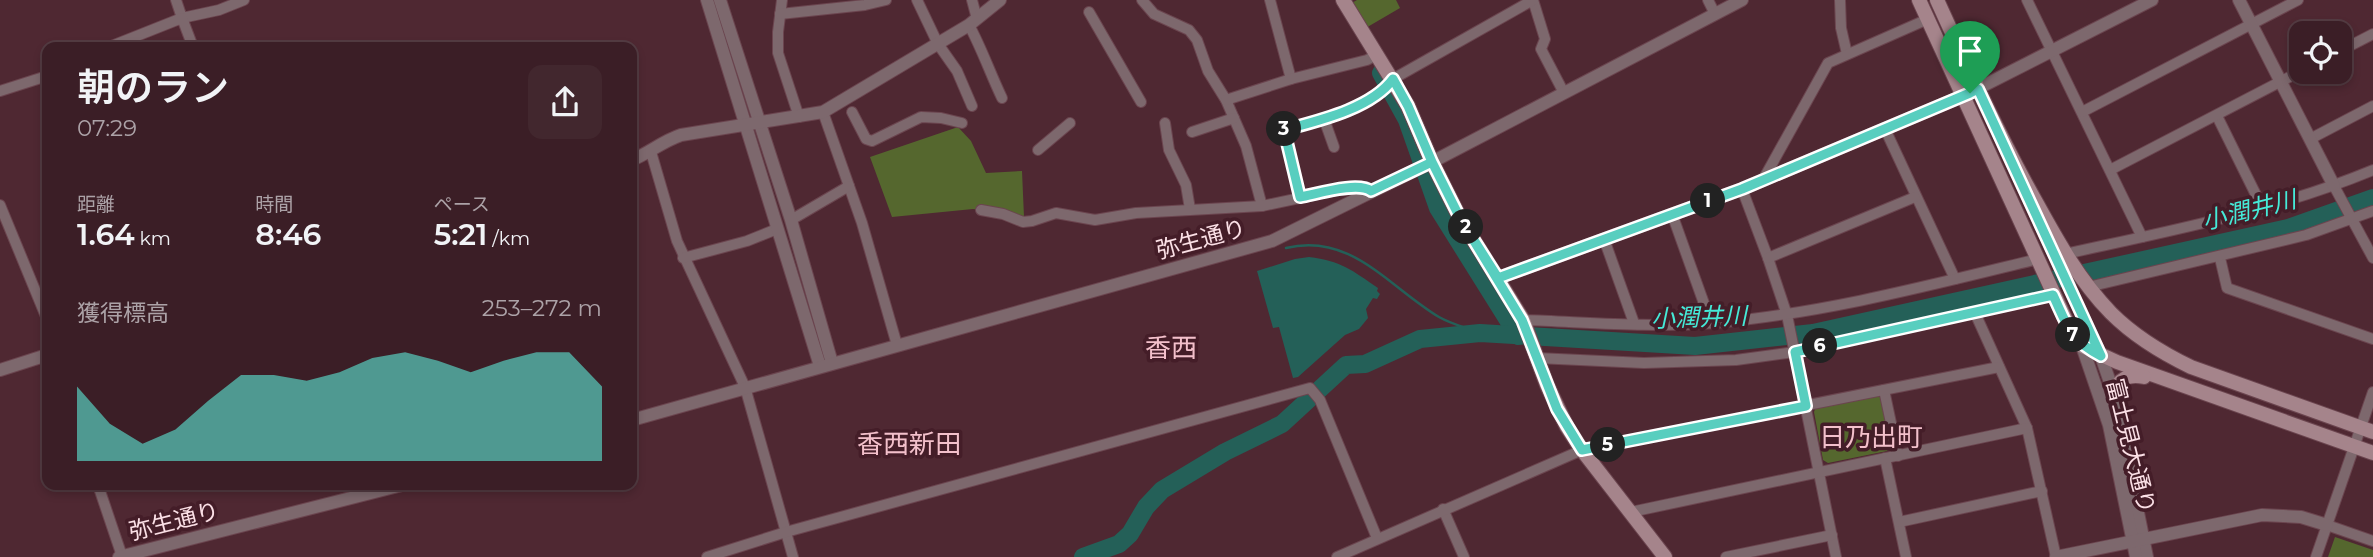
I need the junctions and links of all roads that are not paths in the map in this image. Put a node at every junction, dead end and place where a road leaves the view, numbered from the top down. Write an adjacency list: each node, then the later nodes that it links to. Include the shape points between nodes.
1 (176, 0): 26 (street)
2 (244, 0): 26 (street)
3 (707, 0): 65 (street)
4 (720, 0): 61 (street)
5 (782, 0): 24 (street)
6 (886, 0): 24 (street)
7 (917, 0): 33 (street)
8 (972, 0): 28 (street)
9 (1000, 0): 28 (street)
10 (1142, 0): 50 (street, via 1154,14 1189,30)
11 (1270, 0): 42 (street)
12 (1343, 0): 38 (main road)
13 (1533, 0): 39 (street); 47 (street, via 1545,39 1541,49)
14 (1708, 0): 25 (street)
15 (1742, 0): 25 (street, 弥生通り)
16 (1840, 0): 37 (street)
17 (1919, 0): 27 (main road)
18 (1937, 0): 45 (main road)
19 (2027, 0): 35 (street)
20 (2152, 0): 35 (street)
21 (2239, 0): 29 (street)
22 (2298, 0): 29 (street)
23 (1089, 12): 51 (street)
24 (780, 14): 58 (street, via 779,60)
25 (1715, 14): 47 (street, 弥生通り)
26 (182, 18): 31 (street); 32 (street)
27 (1928, 19): 37 (street); 48 (main road)
28 (973, 22): 33 (street); 49 (street)
29 (2251, 24): 43 (street); 56 (street)
30 (2373, 34): 34 (street)
31 (122, 42)
32 (190, 42)
33 (938, 44): 52 (street); 53 (street, via 957,71)
34 (2352, 45)
35 (2052, 51): 45 (street); 56 (street)
36 (1410, 53): 39 (street)
37 (1847, 54): 77 (street, via 1828,64)
38 (1372, 57): 42 (street); 44 (main road)
39 (1417, 65): 44 (street)
40 (42, 78): 46 (street)
41 (2289, 78): 43 (street)
42 (1291, 79): 50 (street)
43 (2281, 82): 57 (street); 68 (street)
44 (1389, 83): 60 (street, via 1350,110); 74 (main road, via 1408,106)
45 (1978, 89): 48 (street); 70 (main road)
46 (0, 91)
47 (1564, 93): 74 (street, 弥生通り)
48 (1963, 96): 66 (street); 101 (main road)
49 (1002, 98)
50 (1226, 100): 59 (street)
51 (1141, 102)
52 (849, 105): 55 (street); 62 (street, via 866,139 873,141 921,117)
53 (972, 106)
54 (2373, 106): 68 (street)
55 (823, 112): 58 (street); 78 (street)
56 (2082, 112): 75 (street)
57 (2217, 116): 75 (street); 87 (street)
58 (799, 117): 61 (street)
59 (1234, 118): 67 (street); 85 (street)
60 (1324, 119): 69 (street); 82 (street, via 1284,130)
61 (760, 123): 65 (street); 91 (street)
62 (962, 123)
63 (1070, 123): 71 (street)
64 (1165, 123): 86 (street, via 1169,150 1186,185)
65 (746, 125): 72 (street, via 681,135); 93 (street)
66 (1885, 130): 77 (street); 83 (street)
67 (1192, 132)
68 (2310, 139): 79 (street)
69 (1334, 147)
70 (2006, 147): 96 (main road); 116 (street, 富士見大通り)
71 (1038, 150)
72 (651, 152): 73 (street); 97 (street)
73 (637, 158)
74 (1432, 162): 81 (street, 弥生通り); 102 (main road)
75 (2110, 170): 94 (street)
76 (2373, 170): 79 (street)
77 (1763, 180): 80 (street)
78 (849, 186): 91 (street); 113 (street)
79 (2334, 186): 87 (street); 92 (street)
80 (1742, 189): 90 (street); 98 (street)
81 (1371, 191): 82 (street, via 1351,187); 113 (street, 弥生通り, via 1250,249)
82 (1300, 197): 85 (street)
83 (1915, 197): 98 (street); 103 (street)
84 (0, 205): 106 (street)
85 (1262, 206): 86 (street)
86 (1190, 209): 88 (street, via 1095,220 1056,213 1023,222)
87 (2263, 209): 94 (street)
88 (981, 210)
89 (2373, 211): 92 (street)
90 (1672, 214): 95 (street); 111 (street)
91 (791, 220): 119 (street)
92 (2351, 220): 99 (street); 100 (street)
93 (777, 229): 97 (street); 119 (street)
94 (2142, 237): 96 (street)
95 (1604, 239): 102 (street); 110 (street)
96 (2065, 254): 104 (main road)
97 (684, 258): 123 (street)
98 (1768, 258): 108 (street)
99 (2220, 258): 104 (street); 112 (street, via 2227,288)
100 (2373, 258)
101 (2038, 259): 103 (street); 105 (main road)
102 (1498, 278): 109 (main road)
103 (1955, 279): 108 (street)
104 (2088, 287): 130 (main road, via 2136,334 2191,367)
105 (2053, 295): 107 (street); 114 (main road)
106 (42, 306)
107 (1975, 313): 115 (street); 120 (street)
108 (1788, 318): 111 (street); 115 (street)
109 (1524, 323): 110 (street); 118 (main road)
110 (1634, 323): 111 (street)
111 (1711, 323)
112 (2373, 339)
113 (897, 345): 119 (street, 弥生通り)
114 (2082, 346): 116 (main road); 147 (street, 富士見大通り, via 2109,425)
115 (1794, 348): 118 (street, via 1736,360 1644,363); 127 (street)
116 (2101, 356): 122 (main road); 126 (street, 富士見大通り)
117 (42, 357): 121 (street)
118 (1537, 358): 132 (main road, via 1557,409)
119 (826, 365): 123 (street, 弥生通り)
120 (1999, 367): 124 (street); 129 (street)
121 (0, 370)
122 (2170, 382): 126 (main road, via 2132,375 2119,383); 131 (main road)
123 (745, 387): 128 (street, 弥生通り); 144 (street)
124 (1884, 390): 127 (street); 134 (street)
125 (2373, 392): 130 (street)
126 (2114, 394): 147 (street, 富士見大通り)
127 (1806, 406): 132 (street); 136 (street)
128 (637, 419)
129 (2027, 428): 134 (street); 139 (street)
130 (2367, 430): 131 (street)
131 (2354, 446): 133 (main road); 143 (street)
132 (1582, 450): 140 (street); 141 (main road)
133 (2373, 453)
134 (1898, 456): 135 (street)
135 (1885, 458): 136 (street); 142 (street)
136 (1819, 471): 141 (street); 145 (street)
137 (100, 490): 149 (street)
138 (382, 490): 149 (street, 弥生通り)
139 (2042, 491): 142 (street); 158 (street)
140 (1443, 509): 146 (street); 153 (street)
141 (1631, 512): 154 (main road)
142 (1899, 522): 157 (street)
143 (2327, 525): 147 (street, via 2301,517 2262,515); 148 (street); 161 (street)
144 (786, 532): 146 (street, via 1310,388 1320,400); 150 (street); 151 (street)
145 (1832, 535): 155 (street); 156 (street)
146 (1377, 538): 152 (street)
147 (2138, 540): 158 (street); 159 (street, 富士見大通り); 160 (street, 富士見大通り)
148 (2373, 541)
149 (120, 557)
150 (707, 557)
151 (793, 557)
152 (1337, 557)
153 (1464, 557)
154 (1665, 557)
155 (1726, 557)
156 (1836, 557)
157 (1906, 557)
158 (2056, 557)
159 (2136, 557)
160 (2147, 557)
161 (2316, 557)

